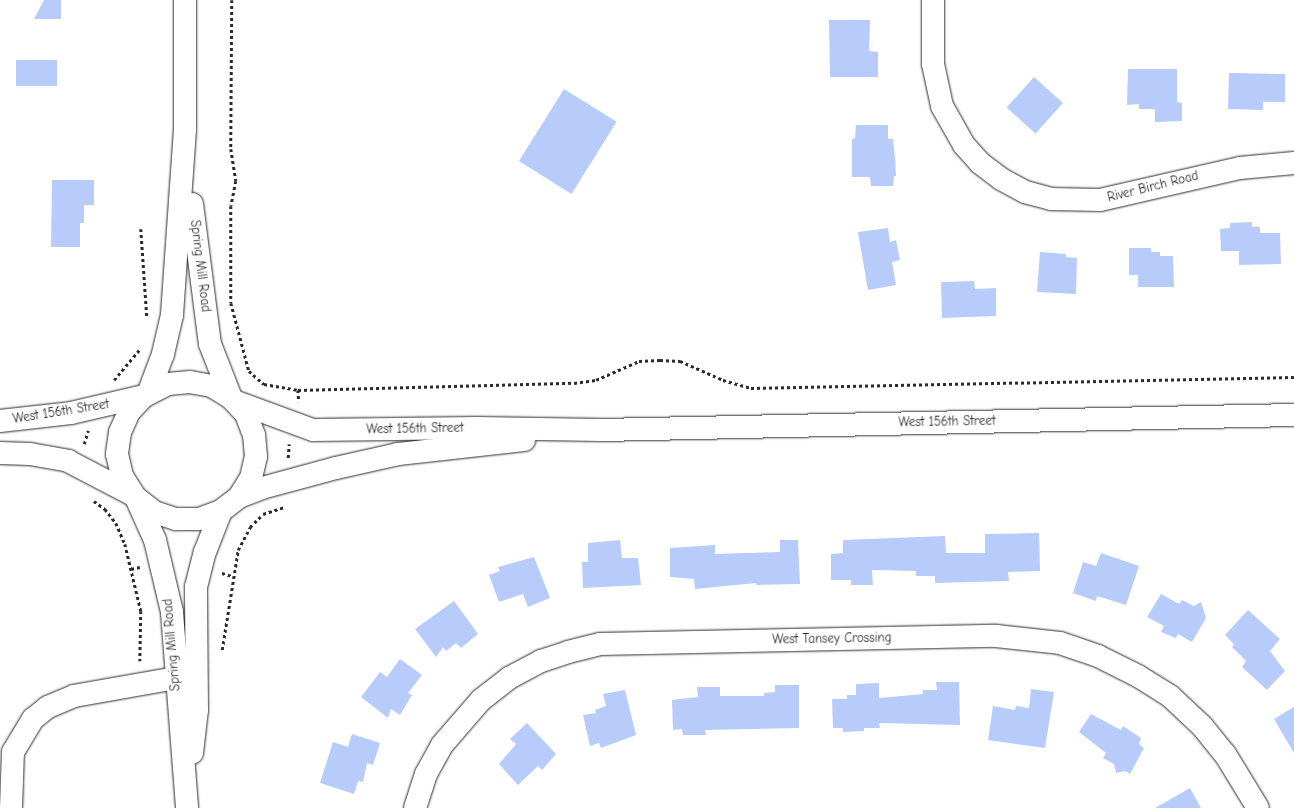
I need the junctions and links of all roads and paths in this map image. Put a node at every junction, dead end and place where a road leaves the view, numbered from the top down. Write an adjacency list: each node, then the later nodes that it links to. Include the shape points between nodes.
1 (185, 0): 4 (street, Spring Mill Road)
2 (232, 0): 9 (path, via 231,149 236,181 231,206 231,303 249,371 264,384 298,390 574,383 596,380 639,360 680,361 723,380 751,388)
3 (933, 0): 5 (street, River Birch Road, via 933,64 942,106 964,145 980,163 1001,179 1026,192 1051,199 1100,200 1218,172)
4 (186, 130): 11 (street, Spring Mill Road, via 172,315 163,354); 12 (street, Spring Mill Road, via 196,246 210,344)
5 (1294, 163)
6 (141, 229): 7 (path, via 148,302)
7 (147, 324)
8 (140, 349): 10 (path, via 114,381)
9 (1294, 377)
10 (107, 382)
11 (146, 395): 12 (street, via 168,384 190,382 212,386); 13 (street, West 156th Street); 20 (street, via 129,412 117,454 122,476)
12 (233, 399): 16 (street, West 156th Street, via 313,430); 21 (street, via 246,414 254,435 256,457 251,478)
13 (81, 410): 15 (street, West 156th Street); 18 (path, via 89,434)
14 (1294, 414): 16 (street, West 156th Street)
15 (0, 421)
16 (601, 430): 21 (street, West 156th Street, via 398,454 336,468)
17 (0, 454): 18 (street, via 30,454)
18 (74, 464): 20 (street)
19 (88, 496): 26 (path, via 105,509 116,523 125,544 141,611 138,647)
20 (134, 496): 23 (street, via 154,512 176,519 199,519); 25 (street, Spring Mill Road, via 156,540 170,605)
21 (239, 497): 23 (street)
22 (286, 506): 24 (path, via 263,514 250,526 238,550)
23 (221, 511): 27 (street, Spring Mill Road, via 205,552 196,587 197,710)
24 (222, 650)
25 (176, 678): 26 (street); 27 (street, Spring Mill Road)
26 (143, 684): 28 (street, via 74,696 48,707 33,719 13,752)
27 (187, 803)
28 (11, 808)
29 (415, 808): 30 (street, West Tansey Crossing, via 426,774 442,745 481,700 509,678 535,664 568,652 600,644 996,636 1060,643 1098,656 1170,696 1202,726 1225,754)
30 (1258, 808)

